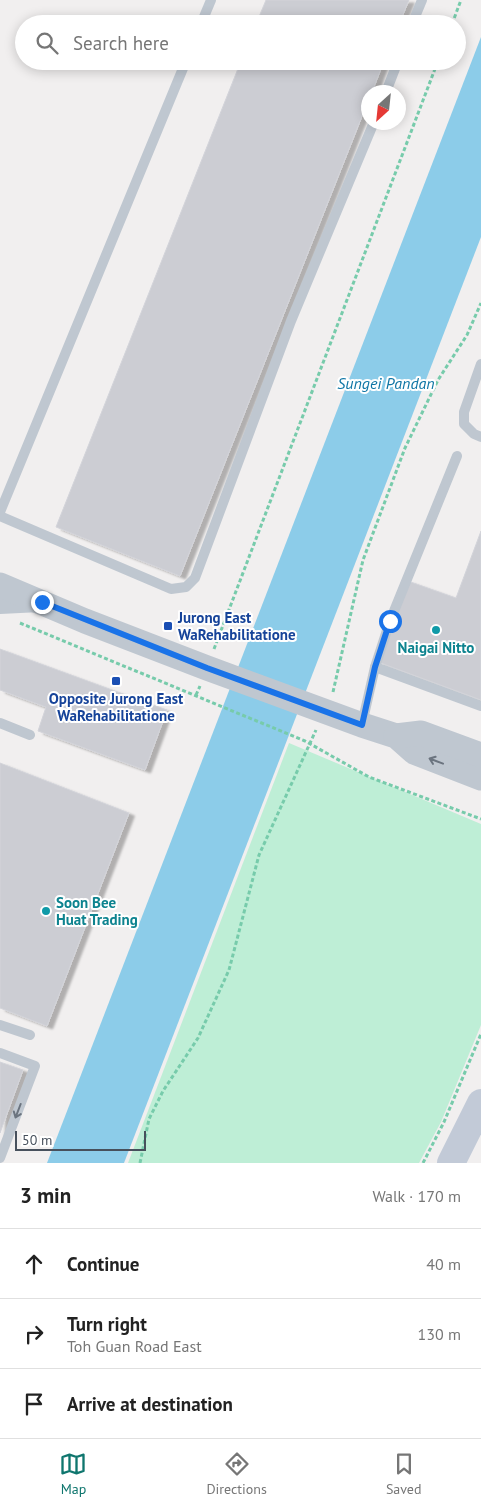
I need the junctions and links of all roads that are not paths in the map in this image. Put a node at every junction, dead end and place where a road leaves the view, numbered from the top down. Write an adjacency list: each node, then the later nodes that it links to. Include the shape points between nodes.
1 (211, 0): 3 (lane)
2 (422, 0): 4 (lane)
3 (205, 15)
4 (416, 15)
5 (182, 70): 12 (lane)
6 (395, 70): 7 (lane)
7 (389, 85)
8 (371, 130): 12 (lane, via 291,322 195,578 186,587 171,589)
9 (481, 364): 10 (lane, via 464,412 464,424)
10 (481, 437)
11 (457, 456): 16 (lane, via 390,621)
12 (0, 514)
13 (0, 585): 14 (street)
14 (42, 602): 15 (street); 19 (street, via 211,670)
15 (0, 604)
16 (375, 667): 17 (lane); 19 (lane)
17 (481, 706)
18 (0, 724): 20 (lane)
19 (362, 725): 21 (street)
20 (30, 735)
21 (396, 736): 22 (street, via 421,733); 23 (street, one-way to 21, via 414,752)
22 (481, 755)
23 (481, 778)
24 (0, 1025): 25 (lane)
25 (30, 1035)
26 (0, 1052): 28 (lane, one-way to 28, via 35,1066)
27 (481, 1103): 29 (main road)
28 (0, 1158)
29 (451, 1163)

